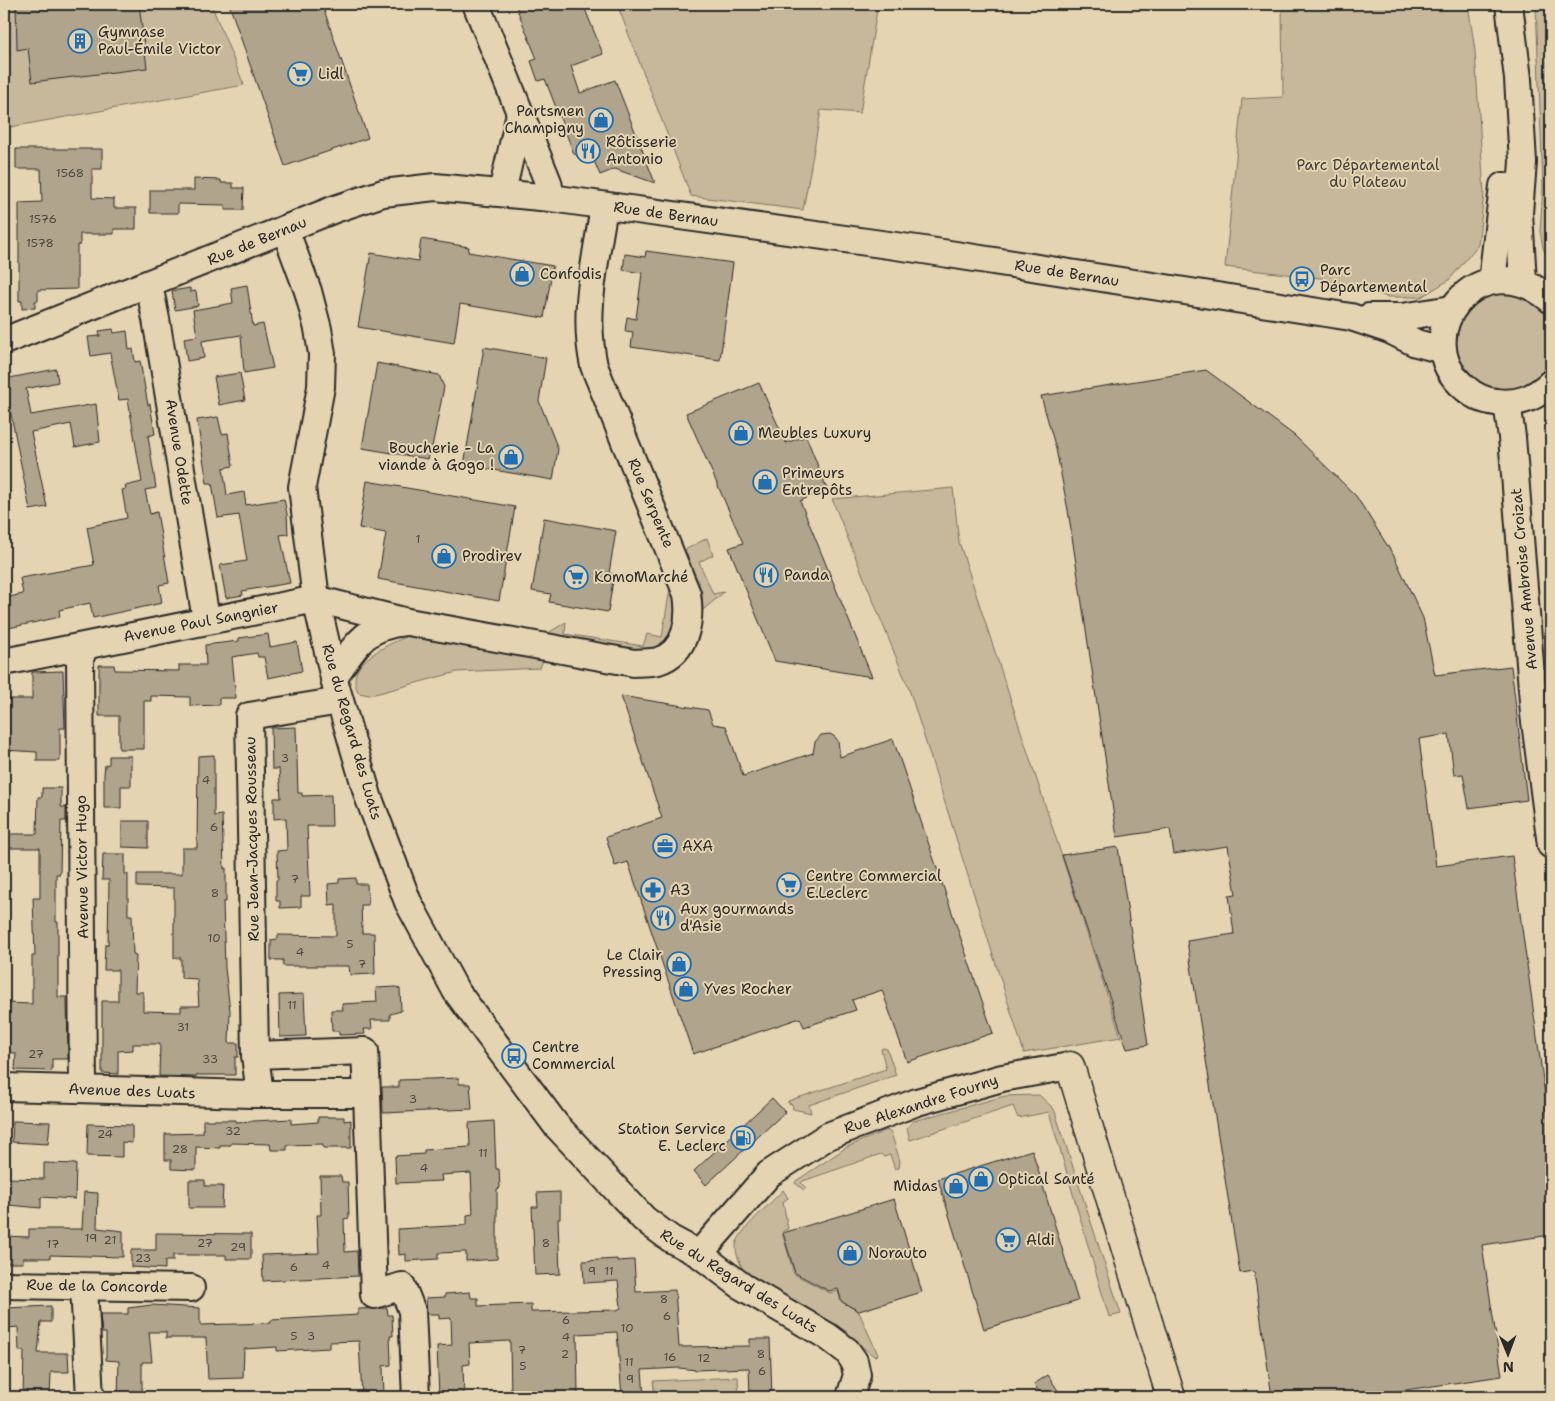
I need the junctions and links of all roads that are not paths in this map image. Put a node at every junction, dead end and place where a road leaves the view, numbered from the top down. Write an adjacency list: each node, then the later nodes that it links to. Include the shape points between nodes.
1 (476, 4): 4 (street)
2 (1492, 4): 9 (street, via 1501,49 1506,141 1502,214)
3 (1509, 4): 10 (street, via 1523,162 1519,213)
4 (520, 114): 5 (street); 6 (street, via 548,182)
5 (502, 192): 6 (street, Rue de Bernau); 8 (street, Rue de Bernau, via 435,187 383,193)
6 (550, 198): 7 (street, Rue de Bernau)
7 (604, 206): 14 (street, Rue de Bernau, via 917,249); 21 (street, Rue Serpente, via 587,318 588,341 594,366 687,594 690,612 684,636 674,652 658,661 634,663)
8 (284, 229): 11 (street, Rue de Bernau); 19 (street, Rue du Regard des Luats, via 308,291 322,354 321,387 302,487)
9 (1492, 280): 10 (street); 13 (street, via 1476,286)
10 (1523, 282): 12 (street, via 1539,289)
11 (149, 285): 15 (street, Rue de Bernau); 20 (street, Avenue Odette)
12 (1551, 300)
13 (1452, 309): 14 (street, Rue de Bernau, via 1402,317); 16 (street, via 1444,329)
14 (1351, 318): 16 (street, Rue de Bernau)
15 (4, 341)
16 (1444, 350): 18 (street, via 1458,383 1489,401)
17 (1551, 383): 18 (street, via 1526,400)
18 (1507, 403): 25 (street, Avenue Ambroise Croizat, via 1534,714)
19 (316, 599): 20 (street, Avenue Paul Sangnier); 21 (street, Rue Serpente); 24 (street, Rue du Regard des Luats)
20 (206, 619): 22 (street, Avenue Paul Sangnier)
21 (408, 622): 24 (street, Rue Serpente, via 387,624 361,638)
22 (85, 647): 23 (street, Avenue Paul Sangnier); 29 (street, Avenue Victor Hugo, via 80,658)
23 (4, 662)
24 (337, 689): 26 (street, Rue Jean-Jacques Rousseau, via 249,716); 32 (street, Rue du Regard des Luats, via 368,796 408,902 456,991 550,1118 596,1168 644,1219 671,1240)
25 (1551, 845)
26 (255, 1055): 30 (street, Rue Jean-Jacques Rousseau); 31 (street, via 365,1051)
27 (1070, 1066): 32 (street, Rue Alexandre Fourny, via 1002,1078 917,1102 828,1136 769,1174); 36 (main road)
28 (4, 1087): 29 (street, Avenue des Luats)
29 (83, 1089): 30 (street, Avenue des Luats)
30 (260, 1094): 31 (street)
31 (367, 1094): 39 (street, via 374,1295 402,1286 412,1311)
32 (699, 1254): 37 (street, Rue du Regard des Luats, via 743,1287 840,1345 854,1361)
33 (4, 1285): 34 (street, Rue de la Concorde)
34 (84, 1286): 35 (street, Rue de la Concorde); 38 (street)
35 (191, 1288)
36 (1161, 1364): 40 (main road); 41 (main road)
37 (853, 1386)
38 (90, 1397)
39 (416, 1397)
40 (1171, 1397)
41 (1178, 1397)

